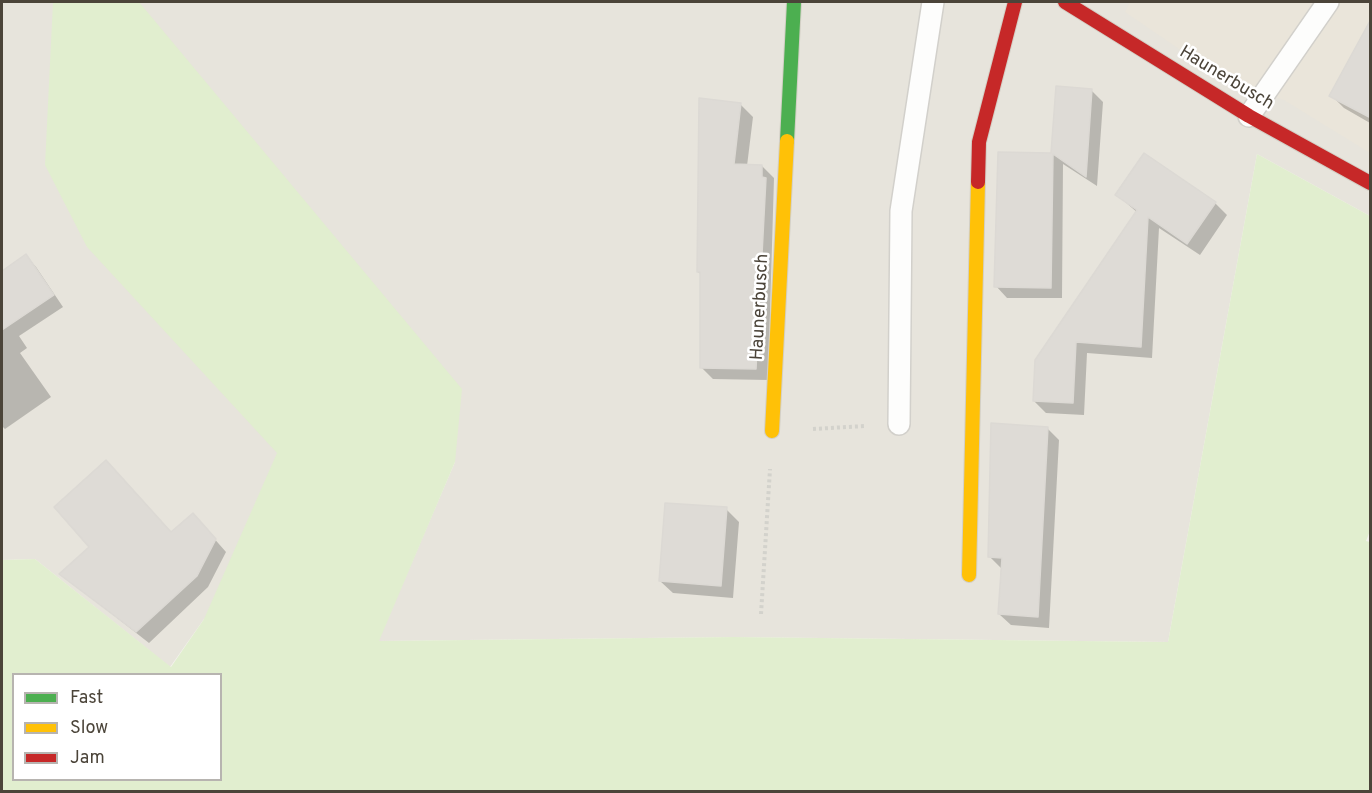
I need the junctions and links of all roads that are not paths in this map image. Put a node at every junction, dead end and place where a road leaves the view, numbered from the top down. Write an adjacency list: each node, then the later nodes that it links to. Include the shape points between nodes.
1 (794, 2): 9 (street, Haunerbusch)
2 (933, 2): 8 (lane, via 901,211)
3 (1015, 2): 10 (street, via 979,142)
4 (1065, 2): 6 (street, Haunerbusch)
5 (1328, 2): 6 (lane)
6 (1249, 116): 7 (street, Haunerbusch)
7 (1371, 183)
8 (899, 424)
9 (772, 431)
10 (969, 575)

